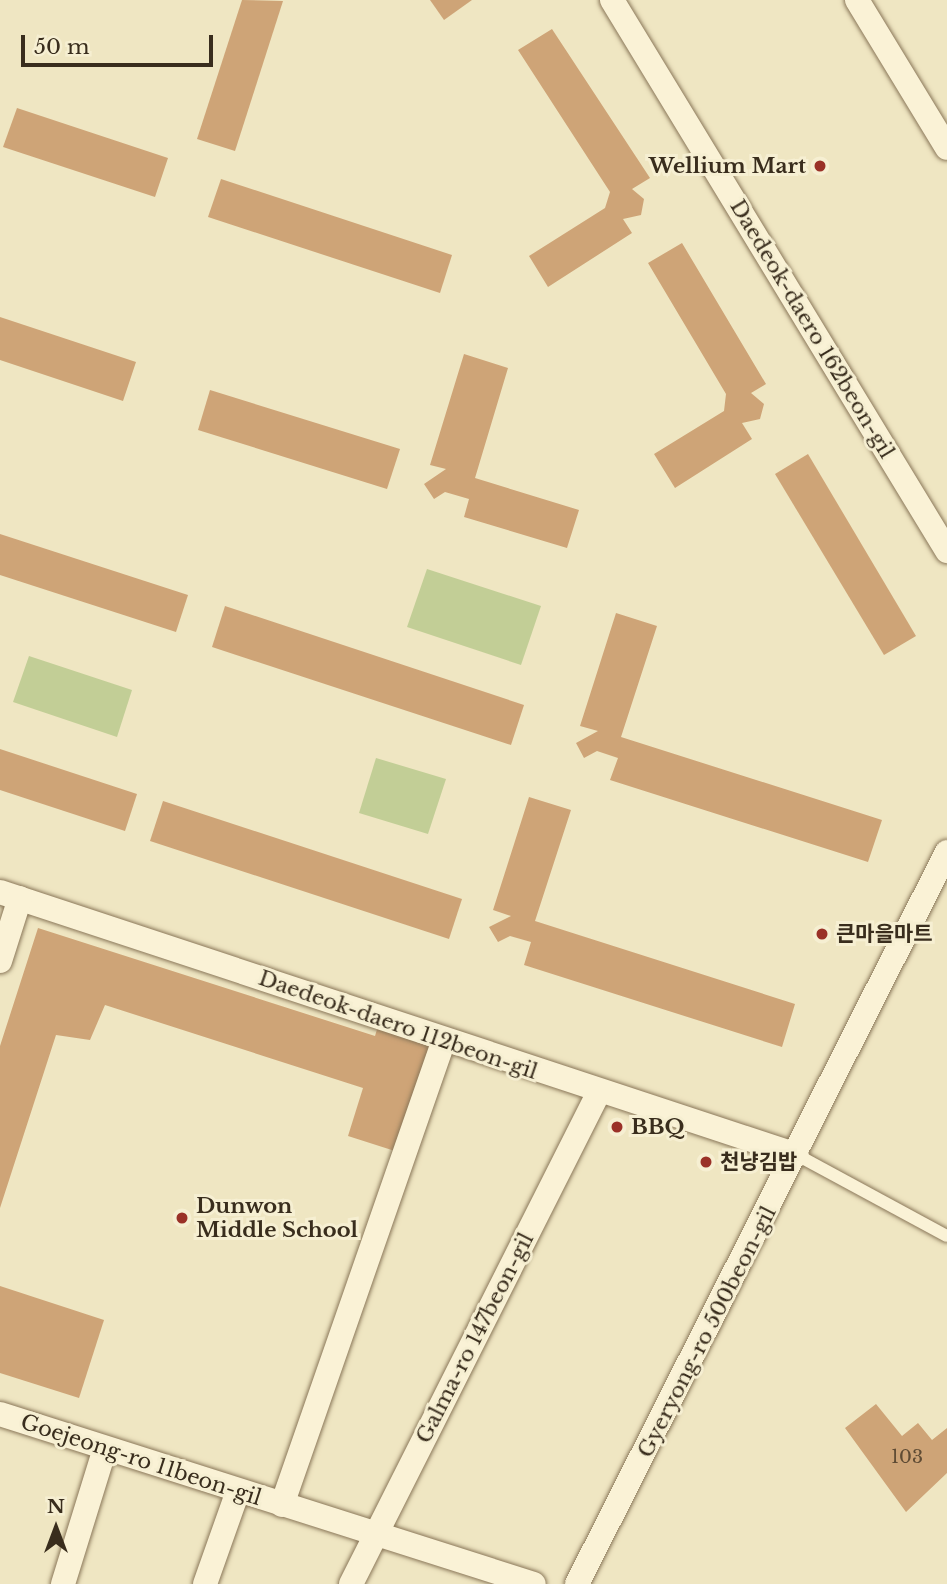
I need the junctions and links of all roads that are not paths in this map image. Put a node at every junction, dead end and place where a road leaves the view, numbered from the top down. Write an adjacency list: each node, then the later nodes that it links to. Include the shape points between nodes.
1 (612, 0): 4 (street, Daedeok-daero 162beon-gil)
2 (857, 0): 3 (street)
3 (947, 148)
4 (947, 551)
5 (947, 852): 10 (street, Gyeryong-ro 500beon-gil)
6 (10, 895): 7 (street); 8 (street, Daedeok-daero 112beon-gil)
7 (0, 961)
8 (444, 1041): 9 (street, Daedeok-daero 112beon-gil); 15 (street, Goejeong-ro 11beon-gil)
9 (598, 1092): 10 (street, Daedeok-daero 112beon-gil); 16 (street, Galma-ro 147beon-gil)
10 (797, 1155): 11 (lane); 21 (street, Gyeryong-ro 500beon-gil)
11 (947, 1236)
12 (0, 1414): 13 (street, Goejeong-ro 11beon-gil)
13 (105, 1448): 14 (street, Goejeong-ro 11beon-gil); 17 (street)
14 (238, 1491): 15 (street, Goejeong-ro 11beon-gil); 18 (street)
15 (282, 1505): 16 (street, Goejeong-ro 11beon-gil)
16 (376, 1535): 19 (street, Galma-ro 147beon-gil); 20 (street, Goejeong-ro 11beon-gil)
17 (63, 1584)
18 (205, 1584)
19 (351, 1584)
20 (534, 1584)
21 (577, 1584)

